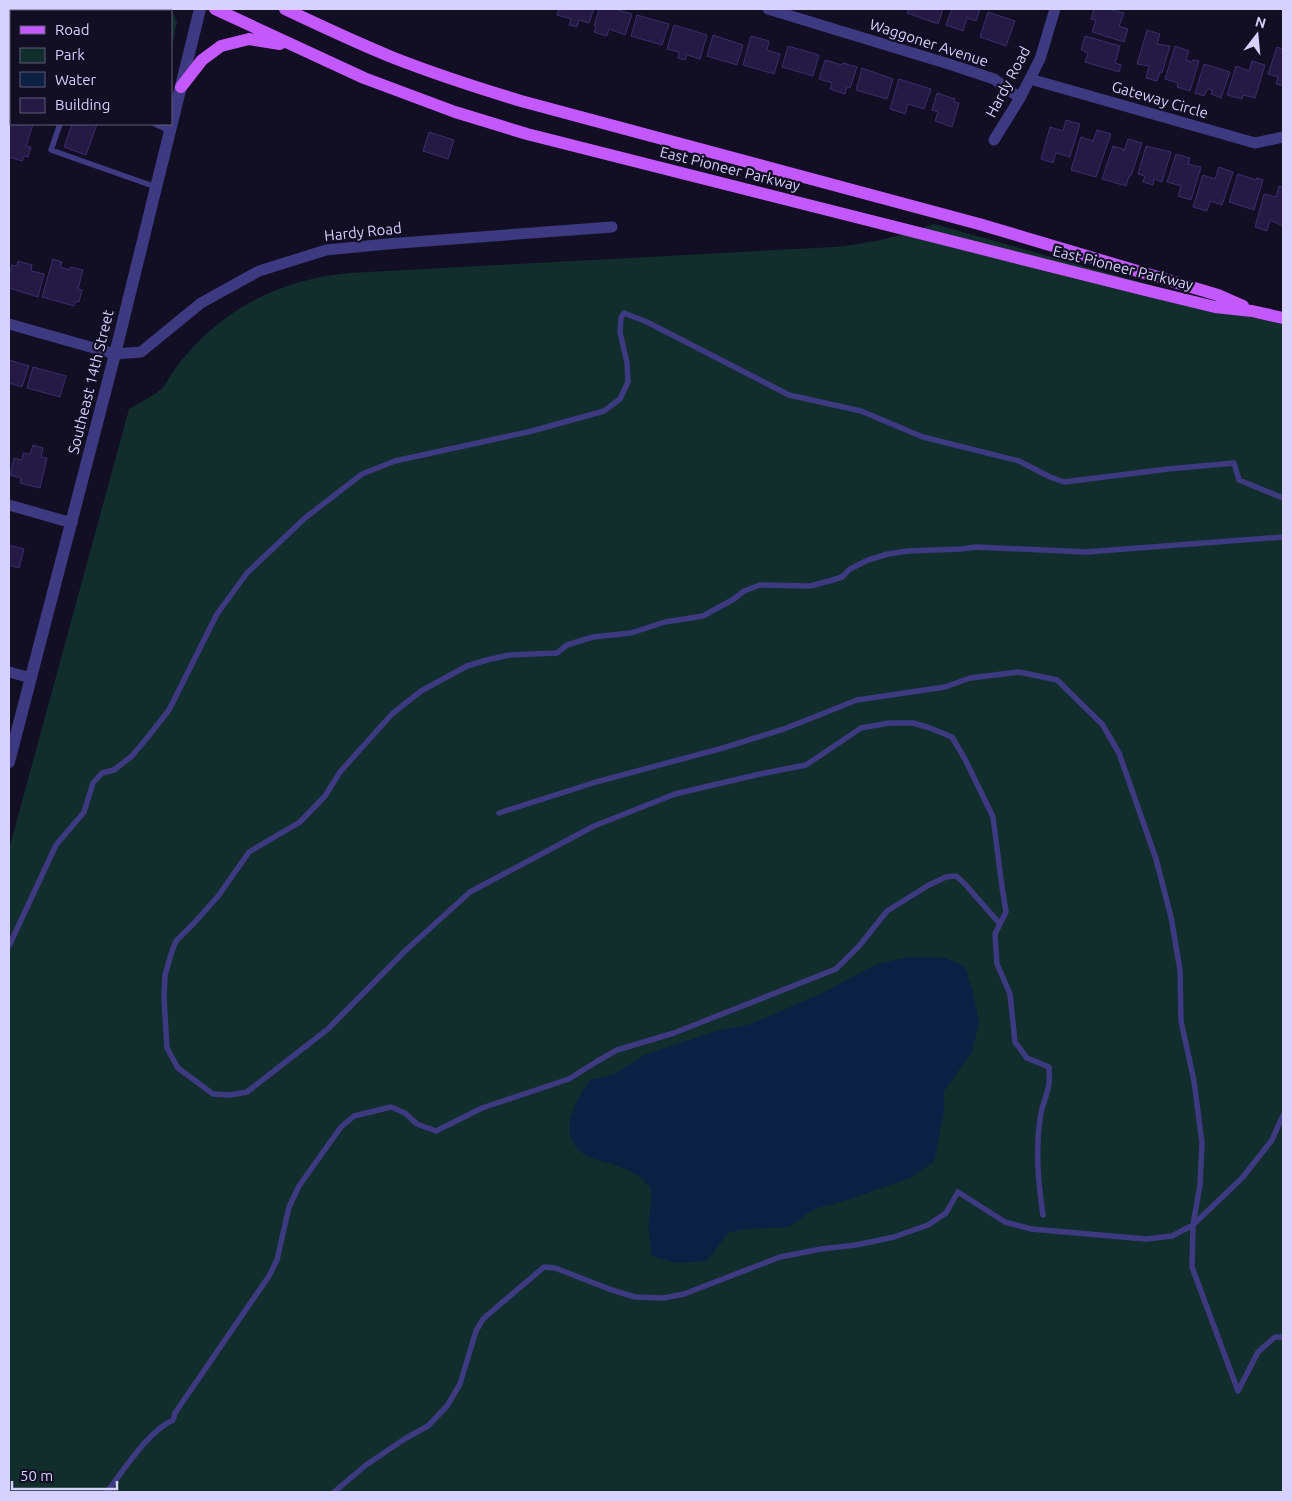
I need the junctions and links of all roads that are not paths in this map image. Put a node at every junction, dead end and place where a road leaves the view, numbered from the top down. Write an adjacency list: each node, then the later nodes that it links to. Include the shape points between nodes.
1 (200, 9): 8 (street, Southeast 14th Street)
2 (216, 9): 6 (main road, East Pioneer Parkway)
3 (285, 9): 19 (main road, East Pioneer Parkway, via 395,58 466,84 979,224 1218,295)
4 (768, 9): 9 (street, Waggoner Avenue, via 952,64 994,79)
5 (1055, 9): 7 (street, Hardy Road, via 1040,59)
6 (295, 47): 8 (main road, via 249,39 221,46 202,60); 19 (main road, East Pioneer Parkway, via 364,78 455,112 527,134 1169,296 1215,307)
7 (1030, 79): 9 (street, Hardy Road); 15 (street, Gateway Circle, via 1255,143)
8 (181, 86): 10 (street, Southeast 14th Street)
9 (1020, 98): 16 (street, Hardy Road)
10 (172, 123)
11 (60, 125): 17 (lane, via 51,150)
12 (156, 125): 14 (lane)
13 (171, 125): 14 (street, Southeast 14th Street)
14 (170, 131): 17 (street, Southeast 14th Street)
15 (1283, 137)
16 (994, 140)
17 (156, 187): 22 (street, Southeast 14th Street)
18 (612, 227): 22 (street, Hardy Road, via 326,250 259,271 201,303 141,352)
19 (1252, 311): 20 (main road, East Pioneer Parkway)
20 (1283, 318)
21 (9, 324): 22 (street)
22 (115, 354): 25 (street, Southeast 14th Street)
23 (1283, 498): 32 (lane, via 1239,480 1234,463 1064,482 1019,461 923,438 861,411 789,395 647,322 624,314 620,332 628,382 620,399 604,411 532,431 395,461 362,474 305,518 247,573 217,614 168,710 132,756 114,770 102,773 93,783 84,812 56,845)
24 (9, 505): 25 (street)
25 (72, 523): 28 (street, Southeast 14th Street)
26 (1283, 537): 31 (lane, via 1086,552 976,547 888,554 868,560 829,582 810,586 760,584 704,616 665,622 631,633 593,637 567,645 557,653 509,655 467,666 421,691 392,714 300,822 249,852 219,895 176,941 165,975 167,1048 178,1068 213,1094 247,1092 328,1029 470,892 594,826 675,794 806,765 861,728 889,723 913,723 952,738 966,761 993,816 1006,912)
27 (9, 672): 28 (street)
28 (31, 678): 29 (street, Southeast 14th Street)
29 (9, 762)
30 (499, 814): 35 (lane, via 596,782 784,730 856,700 1019,672 1057,680 1102,724 1119,753 1156,859 1171,917 1180,970 1181,1021 1194,1081 1202,1143 1200,1185)
31 (1000, 924): 34 (lane, via 995,934 997,964 1010,994 1015,1042 1028,1058 1049,1068 1038,1142 1037,1168); 37 (lane, via 956,876 946,877 888,911 836,969 674,1032 618,1050 569,1079 482,1108 436,1131 417,1124 392,1107 354,1116 342,1127 299,1186 289,1208 270,1276 173,1420 152,1435)
32 (9, 946)
33 (1283, 1115): 35 (lane, via 1272,1140 1242,1178)
34 (1043, 1215)
35 (1193, 1225): 36 (lane, via 1192,1267 1238,1391 1258,1352 1276,1337); 38 (lane, via 1172,1236 1146,1238 1031,1229 1005,1222 958,1192 946,1213 928,1225 894,1237 780,1257 684,1294 664,1298 635,1297 544,1266 483,1319 476,1331 460,1384 447,1406 428,1426 366,1465)
36 (1283, 1338)
37 (107, 1492)
38 (334, 1492)

